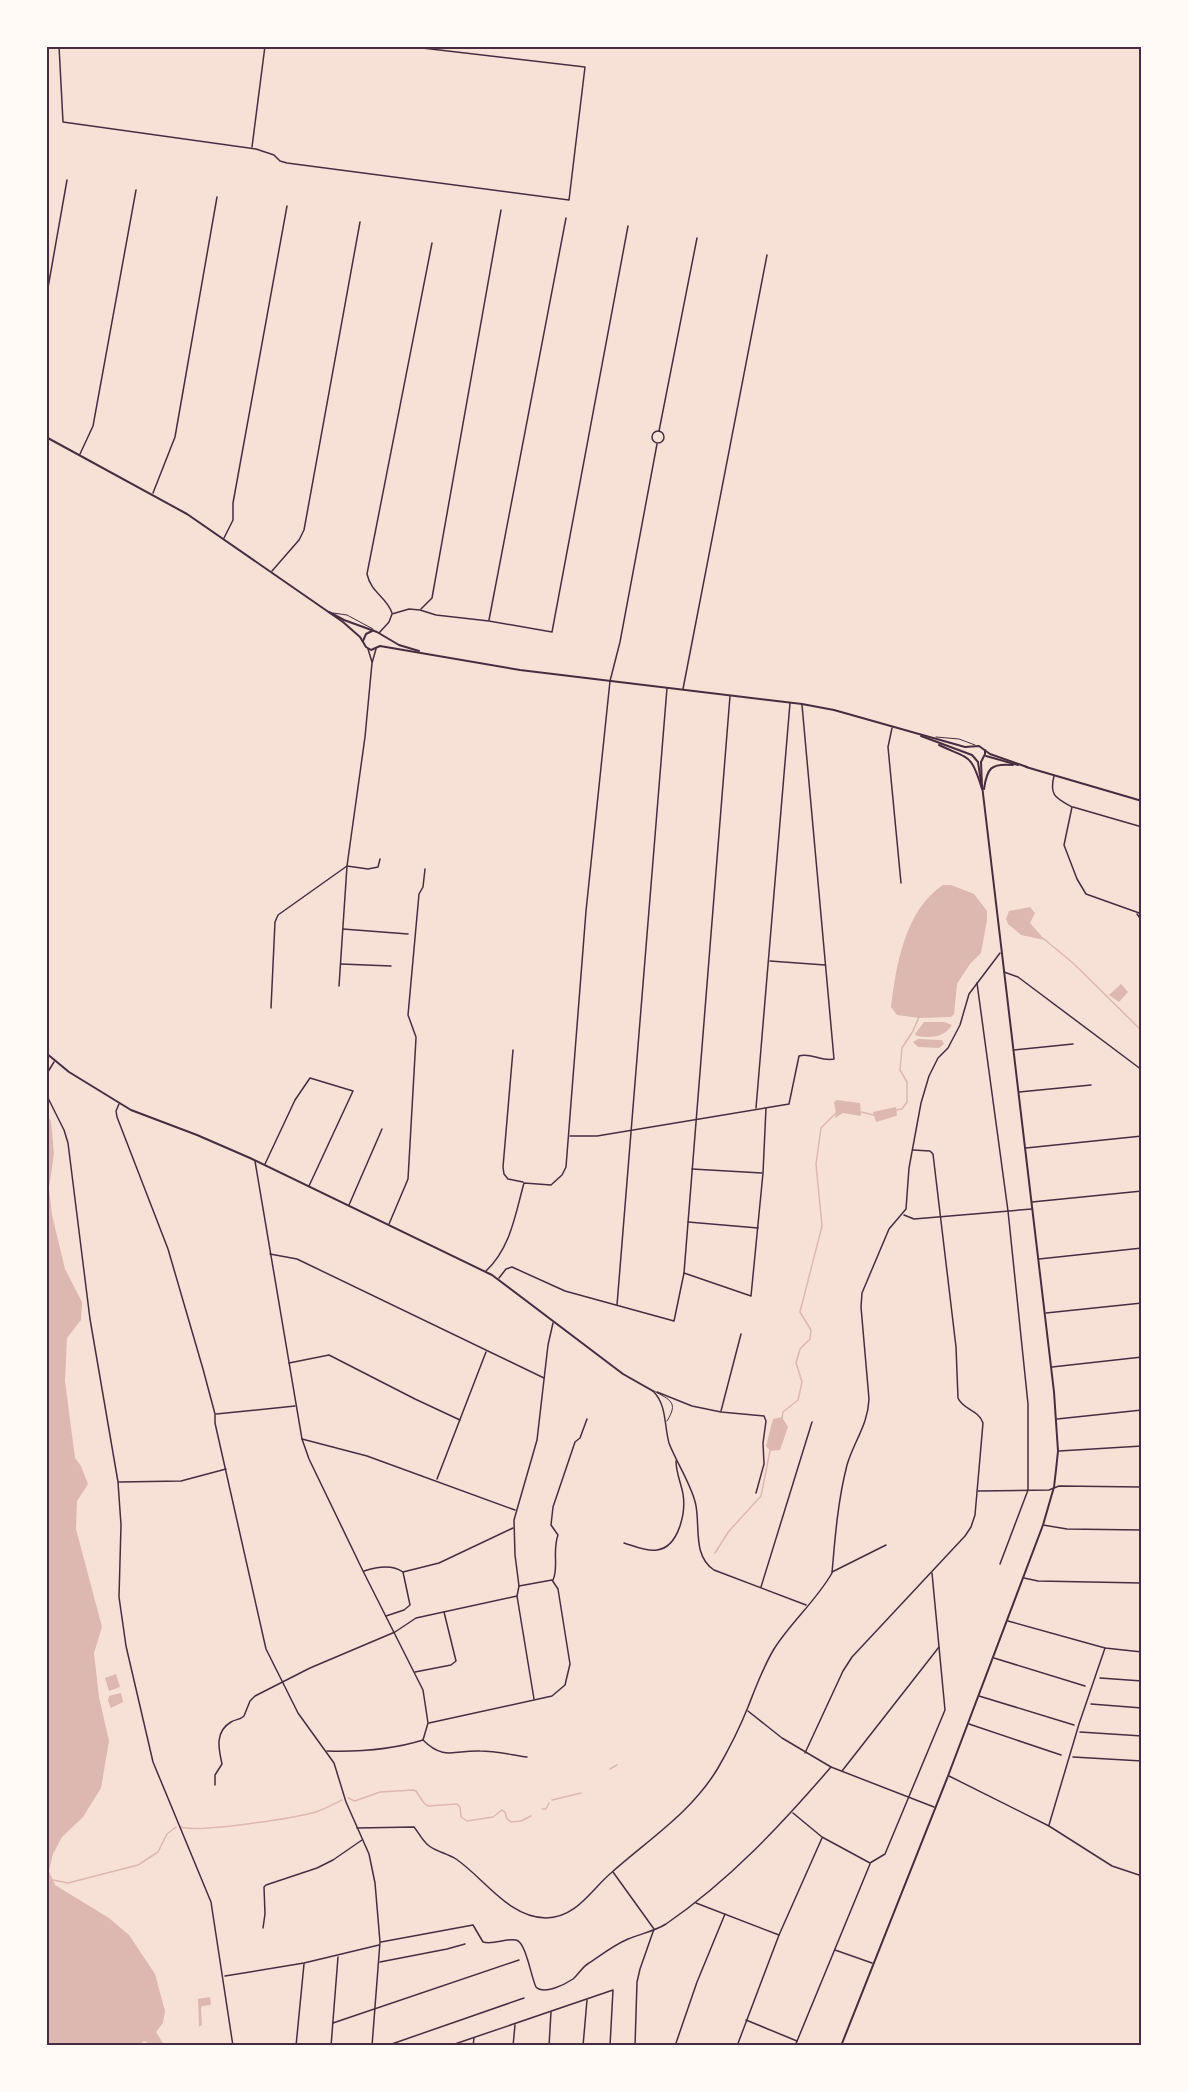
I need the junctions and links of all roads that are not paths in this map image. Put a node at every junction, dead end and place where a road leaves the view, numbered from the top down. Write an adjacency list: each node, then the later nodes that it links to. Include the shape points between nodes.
1 (59, 46): 4 (street, via 63,122)
2 (265, 46): 4 (street)
3 (405, 46): 4 (street, via 585,68 568,200 287,164)
4 (252, 148)
5 (67, 180): 16 (street)
6 (136, 190): 20 (street, via 93,426)
7 (217, 197): 21 (street, via 175,436)
8 (286, 207): 22 (street, via 233,520)
9 (501, 210): 25 (street, via 432,598)
10 (566, 218): 28 (street)
11 (360, 222): 23 (street, via 304,530)
12 (628, 226): 28 (street, via 552,632)
13 (697, 238): 17 (street)
14 (432, 243): 27 (street, via 367,574 371,587 390,606)
15 (767, 255): 39 (street)
16 (46, 299)
17 (659, 431): 19 (street, via 664,438); 19 (street, via 652,435)
18 (46, 437): 20 (main road)
19 (657, 444): 37 (street)
20 (80, 455): 21 (main road)
21 (153, 494): 22 (main road)
22 (224, 538): 23 (main road)
23 (271, 572): 24 (main road)
24 (321, 608): 26 (main road); 31 (main road)
25 (420, 609): 27 (street); 28 (street, via 436,615)
26 (331, 613): 29 (main road); 29 (lane, via 347,615)
27 (392, 614): 30 (street)
28 (489, 621)
29 (374, 631): 30 (main road); 31 (main road, via 366,634)
30 (380, 634): 32 (main road); 35 (main road, via 399,645)
31 (363, 641): 33 (main road)
32 (380, 646): 34 (main road); 35 (main road)
33 (368, 649): 34 (main road); 36 (street)
34 (376, 649): 36 (street)
35 (430, 654): 37 (main road)
36 (372, 663): 58 (street)
37 (610, 681): 38 (main road); 91 (street, via 586,911)
38 (667, 688): 39 (main road); 90 (street)
39 (682, 689): 40 (main road)
40 (730, 696): 41 (main road); 88 (street)
41 (790, 702): 42 (main road); 67 (street)
42 (802, 704): 43 (main road); 69 (street)
43 (892, 727): 44 (main road); 60 (street, via 888,747)
44 (932, 739): 45 (main road); 45 (lane, via 959,739); 47 (main road); 53 (main road, via 970,760)
45 (976, 746): 46 (main road); 47 (main road, via 972,750)
46 (985, 750): 48 (main road); 50 (main road)
47 (974, 757): 48 (main road); 52 (main road)
48 (984, 757): 49 (main road); 52 (main road)
49 (1017, 765): 50 (main road); 53 (main road, via 992,767)
50 (1026, 767): 51 (main road)
51 (1055, 775): 54 (main road); 55 (street, via 1055,797)
52 (982, 785): 53 (main road)
53 (984, 795): 66 (main road)
54 (1142, 801)
55 (1072, 807): 56 (street); 61 (street, via 1064,845 1077,879 1086,894)
56 (1142, 827)
57 (380, 859): 58 (street, via 378,867)
58 (347, 866): 64 (street); 74 (street, via 277,917)
59 (425, 868): 109 (street, via 408,1015 416,1038 408,1179)
60 (901, 883)
61 (1135, 912): 62 (street); 63 (street)
62 (1142, 914)
63 (1142, 921)
64 (342, 929): 65 (street); 68 (street)
65 (408, 934)
66 (1001, 951): 71 (main road); 72 (street)
67 (768, 961): 69 (street); 87 (street)
68 (340, 964): 70 (street); 73 (street)
69 (826, 965): 86 (street, via 834,1059 801,1054 789,1104)
70 (391, 966)
71 (1004, 972): 77 (main road); 80 (street, via 1018,977)
72 (977, 983): 94 (street, via 968,996 964,1017 950,1046 938,1058 929,1077); 105 (street)
73 (339, 986)
74 (271, 1008)
75 (1073, 1044): 77 (street)
76 (513, 1050): 99 (street, via 503,1167 508,1179)
77 (1013, 1050): 83 (main road)
78 (46, 1053): 79 (main road)
79 (55, 1062): 81 (street); 85 (main road)
80 (1142, 1070)
81 (46, 1075)
82 (1091, 1085): 83 (street)
83 (1018, 1092): 93 (main road)
84 (46, 1094): 143 (street, via 68,1143 90,1319)
85 (119, 1103): 95 (main road); 131 (street, via 117,1117 168,1250)
86 (766, 1108): 87 (street); 98 (street)
87 (756, 1109): 88 (street)
88 (697, 1120): 90 (street); 97 (street)
89 (382, 1129): 103 (street)
90 (630, 1131): 91 (street); 118 (street)
91 (570, 1136): 99 (street, via 562,1175 552,1185)
92 (1142, 1136): 93 (street)
93 (1025, 1148): 102 (main road)
94 (913, 1150): 106 (street); 107 (street, via 933,1154)
95 (255, 1161): 96 (main road); 112 (street)
96 (265, 1165): 100 (main road); 100 (street, via 295,1100 310,1078 353,1091)
97 (693, 1169): 98 (street); 108 (street)
98 (763, 1173): 110 (street)
99 (524, 1183): 114 (street, via 505,1246)
100 (309, 1187): 103 (main road)
101 (1142, 1191): 102 (street)
102 (1031, 1202): 104 (main road)
103 (348, 1206): 109 (main road)
104 (1032, 1209): 105 (street); 113 (main road)
105 (1008, 1211): 107 (street); 146 (street, via 1028,1404)
106 (903, 1214): 107 (street, via 914,1219); 159 (street, via 890,1226 862,1293 868,1407 843,1483)
107 (942, 1218): 147 (street, via 958,1398 962,1405 979,1414 983,1426)
108 (687, 1222): 110 (street); 115 (street)
109 (389, 1225): 114 (main road)
110 (758, 1228): 115 (street, via 751,1296)
111 (1142, 1248): 113 (street)
112 (270, 1253): 122 (street, via 297,1259); 124 (street)
113 (1038, 1259): 119 (main road)
114 (485, 1272): 116 (main road)
115 (684, 1273): 118 (street, via 674,1321)
116 (498, 1279): 118 (street, via 512,1267 559,1288); 120 (main road)
117 (1142, 1303): 119 (street)
118 (616, 1306)
119 (1045, 1313): 125 (main road)
120 (553, 1320): 126 (street); 127 (main road, via 623,1374)
121 (741, 1334): 130 (street)
122 (487, 1352): 126 (street); 134 (street)
123 (1142, 1357): 125 (street)
124 (289, 1362): 128 (street); 134 (street, via 329,1354)
125 (1051, 1367): 133 (main road)
126 (545, 1378): 149 (street, via 535,1447)
127 (653, 1391): 130 (street); 135 (street, via 660,1399); 135 (lane, via 672,1404)
128 (296, 1406): 131 (street); 137 (street)
129 (1142, 1410): 133 (street)
130 (721, 1412): 148 (street, via 765,1418 764,1464)
131 (215, 1414): 141 (street)
132 (586, 1419): 161 (street, via 553,1507 551,1525 558,1535)
133 (1056, 1419): 139 (main road)
134 (460, 1420): 142 (street)
135 (666, 1422): 140 (street)
136 (812, 1422): 164 (street)
137 (302, 1439): 142 (street); 156 (street)
138 (1142, 1446): 139 (street)
139 (1058, 1451): 144 (main road)
140 (676, 1460): 153 (street, via 683,1510 673,1540 656,1551); 164 (street, via 696,1505 701,1556 706,1564)
141 (226, 1469): 143 (street, via 181,1480); 178 (street, via 264,1644)
142 (437, 1480): 149 (street)
143 (118, 1482): 224 (street, via 119,1598 126,1646 153,1762 211,1902)
144 (1054, 1487): 145 (street); 146 (street); 150 (main road)
145 (1142, 1487)
146 (1028, 1490): 147 (street); 155 (street)
147 (978, 1491): 157 (street, via 971,1527)
148 (756, 1493)
149 (516, 1510): 151 (street)
150 (1043, 1524): 152 (street, via 1067,1529); 160 (main road)
151 (514, 1528): 158 (street, via 439,1563); 163 (street)
152 (1142, 1530)
153 (624, 1543)
154 (886, 1545): 159 (street)
155 (1000, 1564)
156 (363, 1571): 158 (street, via 376,1567); 168 (street)
157 (932, 1571): 171 (street); 192 (street, via 852,1657)
158 (403, 1572): 168 (street, via 410,1605)
159 (832, 1573): 166 (street)
160 (1023, 1578): 162 (street); 169 (main road)
161 (552, 1580): 163 (street); 181 (street, via 560,1594 570,1665 560,1690)
162 (1142, 1583)
163 (519, 1586): 165 (street)
164 (760, 1588): 166 (street)
165 (517, 1596): 167 (street); 181 (street)
166 (807, 1605): 184 (street, via 765,1664)
167 (444, 1611): 170 (street, via 416,1618); 175 (street, via 456,1661)
168 (386, 1616): 170 (street)
169 (1007, 1621): 172 (street); 174 (main road)
170 (395, 1632): 175 (street); 178 (street)
171 (939, 1646): 198 (street); 201 (street, via 945,1710)
172 (1105, 1648): 173 (street); 204 (street)
173 (1142, 1652)
174 (993, 1658): 179 (street); 180 (main road)
175 (415, 1672): 185 (street, via 425,1694)
176 (1101, 1678): 177 (street)
177 (1142, 1681)
178 (282, 1682): 191 (street, via 301,1718); 200 (street, via 253,1697 243,1717 224,1729 217,1745 222,1764 215,1775)
179 (1085, 1686)
180 (979, 1696): 186 (main road); 187 (street)
181 (535, 1700): 185 (street)
182 (1091, 1704): 183 (street)
183 (1142, 1708)
184 (747, 1710): 192 (street); 209 (street, via 705,1786 672,1823)
185 (428, 1723): 190 (street)
186 (968, 1724): 193 (street); 199 (main road)
187 (1074, 1725)
188 (1080, 1732): 189 (street)
189 (1142, 1736)
190 (423, 1740): 191 (street, via 360,1752); 194 (street, via 442,1753 479,1751)
191 (326, 1751): 205 (street)
192 (806, 1753): 197 (street)
193 (1061, 1755)
194 (527, 1757)
195 (1073, 1757): 196 (street)
196 (1142, 1761)
197 (831, 1767): 198 (street); 203 (street)
198 (842, 1772): 201 (street)
199 (948, 1776): 202 (main road); 204 (street)
200 (215, 1785)
201 (909, 1798): 202 (street); 208 (street, via 885,1854)
202 (936, 1808): 223 (main road)
203 (793, 1812): 206 (street); 211 (street, via 744,1863)
204 (1049, 1826): 210 (street, via 1112,1866)
205 (357, 1828): 207 (street); 209 (street, via 414,1827 426,1844 454,1858 515,1908 540,1917 571,1911)
206 (822, 1837): 208 (street); 215 (street)
207 (363, 1839): 213 (street, via 317,1868 266,1885); 216 (street, via 373,1869)
208 (870, 1863): 218 (street)
209 (612, 1872): 214 (street)
210 (1142, 1876)
211 (694, 1902): 212 (street); 214 (street)
212 (725, 1914): 215 (street); 246 (street)
213 (263, 1928)
214 (654, 1929): 216 (street, via 623,1942 583,1966 572,1979 544,1991 535,1984 520,1942 488,1944 472,1925); 245 (street, via 637,1982)
215 (779, 1935): 229 (street)
216 (380, 1943): 219 (street); 221 (street)
217 (465, 1944): 221 (street)
218 (835, 1950): 223 (street); 233 (street)
219 (338, 1955): 222 (street); 230 (street)
220 (519, 1960): 227 (street)
221 (379, 1962): 227 (street)
222 (304, 1963): 224 (street); 235 (street)
223 (873, 1963): 249 (main road)
224 (223, 1977): 234 (street)
225 (524, 1998): 238 (street)
226 (587, 1999): 228 (street); 243 (street); 244 (street, via 613,1989)
227 (375, 2009): 230 (street); 237 (street)
228 (551, 2011): 231 (street); 242 (street)
229 (746, 2020): 233 (street); 247 (street)
230 (333, 2023): 236 (street)
231 (515, 2024): 232 (street); 241 (street)
232 (474, 2038): 239 (street); 240 (street)
233 (797, 2041): 248 (street)
234 (233, 2046)
235 (296, 2046)
236 (331, 2046)
237 (372, 2046)
238 (386, 2046)
239 (450, 2046)
240 (473, 2046)
241 (513, 2046)
242 (549, 2046)
243 (583, 2046)
244 (610, 2046)
245 (635, 2046)
246 (675, 2046)
247 (737, 2046)
248 (795, 2046)
249 (841, 2046)

